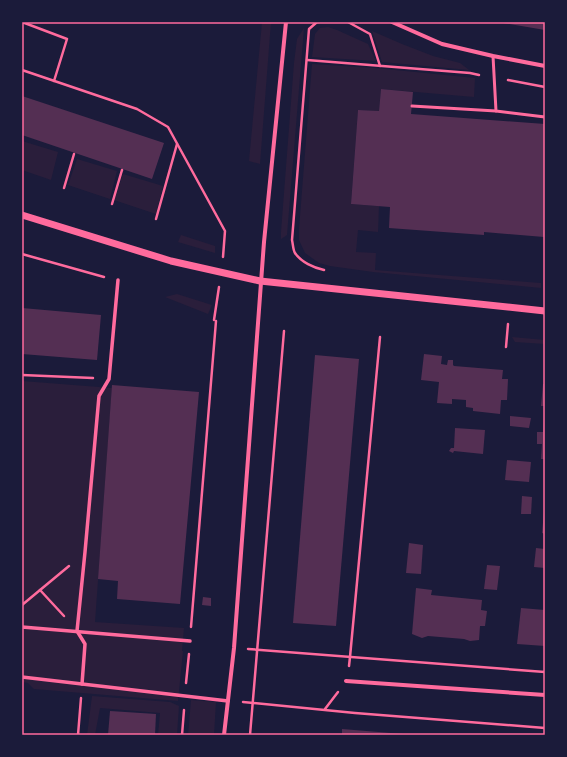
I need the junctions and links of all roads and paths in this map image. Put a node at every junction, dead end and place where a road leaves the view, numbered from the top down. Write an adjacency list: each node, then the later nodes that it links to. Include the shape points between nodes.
1 (22, 22): 12 (path, via 67,39)
2 (286, 22): 28 (street)
3 (319, 22): 7 (path, via 309,29)
4 (348, 22): 8 (path, via 370,34)
5 (392, 22): 6 (street, via 442,44)
6 (493, 56): 9 (street); 11 (lane)
7 (307, 60): 8 (path); 25 (path, via 292,240 295,253 303,261)
8 (380, 66): 11 (path, via 470,73)
9 (545, 66)
10 (22, 70): 12 (path)
11 (494, 78): 13 (path); 15 (lane)
12 (54, 81): 17 (path, via 137,109 168,127)
13 (545, 87)
14 (412, 106): 15 (lane)
15 (496, 111): 16 (lane)
16 (545, 117)
17 (177, 144): 23 (path); 26 (path, via 225,231)
18 (74, 154): 20 (path)
19 (122, 170): 21 (path)
20 (64, 188)
21 (112, 204)
22 (22, 215): 26 (street, via 171,261)
23 (156, 219)
24 (22, 254): 27 (path)
25 (325, 270)
26 (222, 273): 28 (street); 41 (path, via 215,321)
27 (118, 280): 35 (street)
28 (260, 281): 29 (street); 50 (street)
29 (510, 308): 30 (street); 33 (path)
30 (545, 311)
31 (284, 331): 51 (path)
32 (380, 337): 43 (path)
33 (506, 347)
34 (22, 375): 35 (path)
35 (109, 379): 36 (street, via 99,396)
36 (86, 552): 37 (path); 40 (street)
37 (40, 590): 38 (path); 40 (path)
38 (22, 605)
39 (22, 627): 40 (street)
40 (77, 631): 41 (street); 47 (street, via 85,644)
41 (190, 641): 49 (path)
42 (262, 650): 43 (path)
43 (350, 657): 44 (path)
44 (545, 672)
45 (22, 677): 47 (street)
46 (346, 681): 48 (street)
47 (82, 684): 49 (street); 53 (path)
48 (545, 695)
49 (185, 697): 50 (street); 54 (path)
50 (228, 701): 51 (path); 55 (street)
51 (252, 703): 52 (path); 56 (path)
52 (545, 728)
53 (78, 735)
54 (182, 735)
55 (224, 735)
56 (250, 735)

